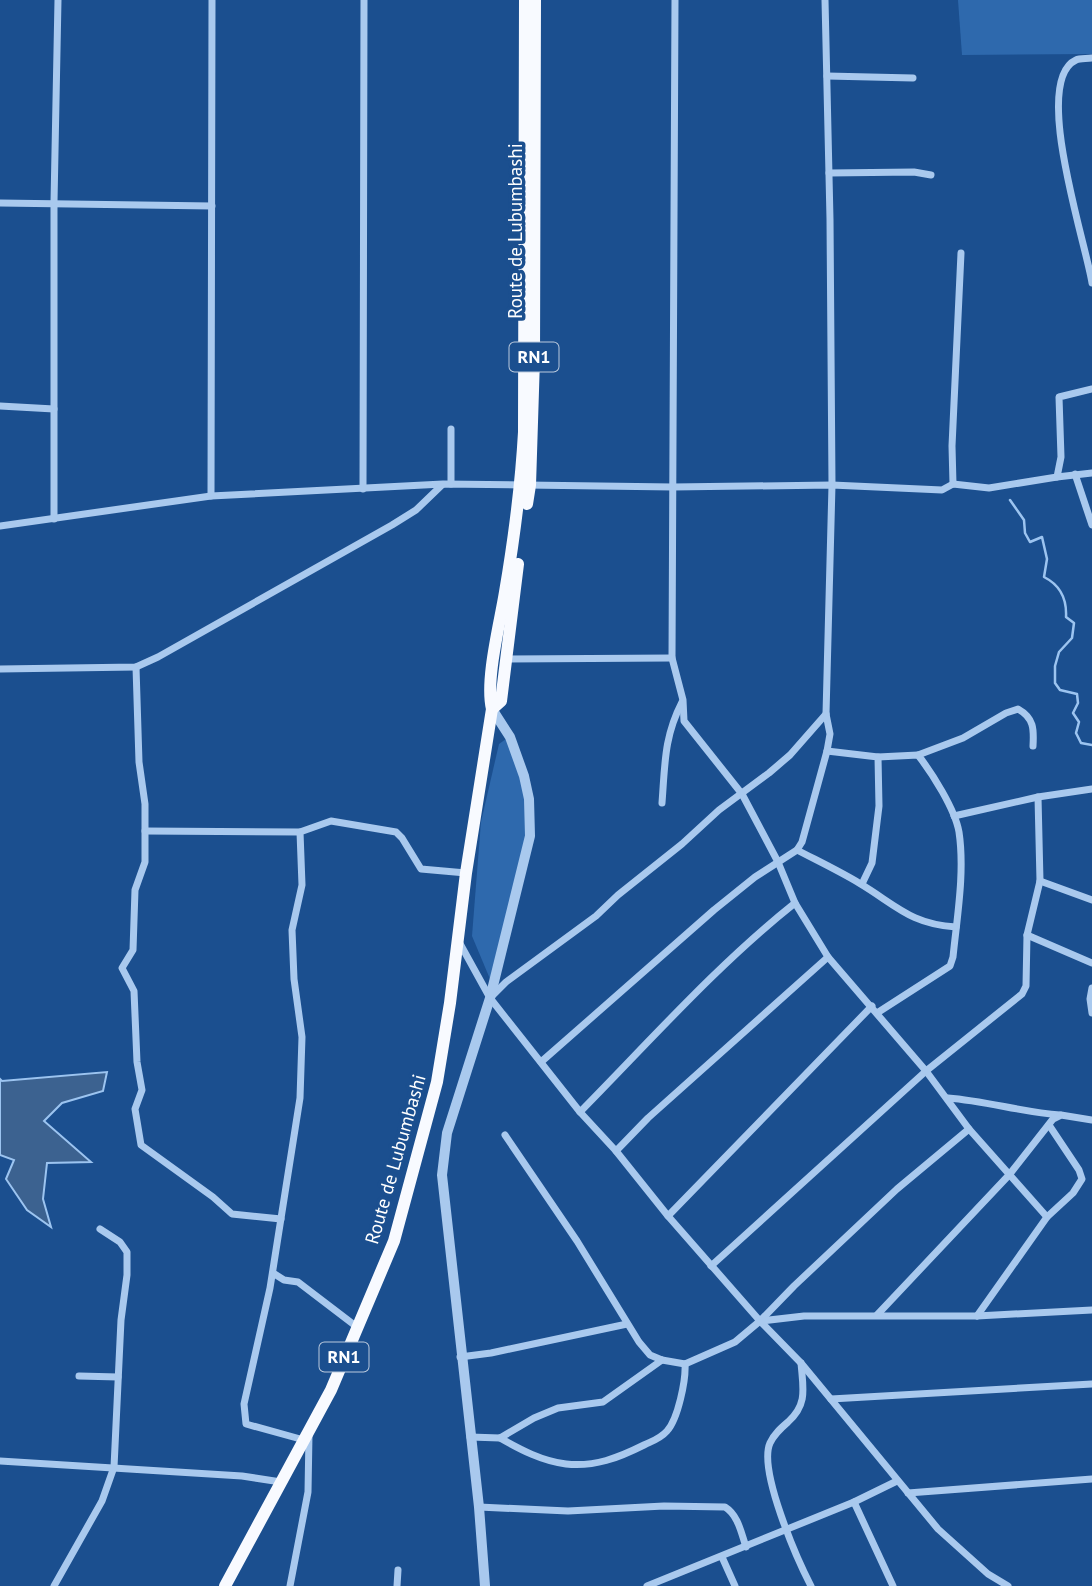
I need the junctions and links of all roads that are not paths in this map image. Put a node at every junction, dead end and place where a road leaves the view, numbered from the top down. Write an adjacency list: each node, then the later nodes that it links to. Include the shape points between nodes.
1 (58, 0): 13 (street)
2 (212, 0): 15 (street)
3 (364, 0): 31 (street)
4 (525, 0): 27 (highway, Route de Lubumbashi / RN1)
5 (535, 0): 27 (highway, Route de Lubumbashi / RN1, via 534,359)
6 (674, 0): 30 (street)
7 (825, 0): 9 (street)
8 (1092, 58): 17 (street, via 1077,60 1066,69 1057,98 1058,129)
9 (827, 76): 10 (street); 11 (street)
10 (913, 78)
11 (829, 173): 12 (street); 29 (street)
12 (931, 175)
13 (54, 202): 14 (street); 15 (street); 21 (street)
14 (0, 203)
15 (212, 206): 32 (street)
16 (961, 253): 28 (street)
17 (1091, 274): 18 (street)
18 (1092, 283)
19 (1092, 389): 25 (street, via 1059,397)
20 (0, 406): 21 (street)
21 (54, 409): 33 (street)
22 (451, 429): 26 (street)
23 (1092, 473): 24 (street)
24 (1075, 474): 25 (street); 34 (street)
25 (1057, 477): 28 (street, via 989,488)
26 (447, 484): 27 (street); 31 (street); 38 (street, via 372,538)
27 (525, 484): 30 (street); 37 (highway, Route de Lubumbashi / RN1); 41 (highway, Route de Lubumbashi / RN1, via 489,697)
28 (953, 484): 29 (street, via 942,490)
29 (832, 485): 30 (street); 42 (street)
30 (673, 487): 36 (street)
31 (363, 489): 32 (street)
32 (211, 496): 33 (street)
33 (54, 519): 35 (street)
34 (1092, 525)
35 (0, 526)
36 (672, 658): 37 (street); 40 (street)
37 (506, 659): 41 (highway, Route de Lubumbashi / RN1, via 501,701)
38 (136, 667): 39 (street); 52 (street)
39 (0, 669)
40 (683, 700): 48 (street, via 684,721); 50 (street, via 671,722)
41 (492, 709): 56 (highway, Route de Lubumbashi / RN1); 67 (street, via 518,754 530,836)
42 (826, 714): 44 (street); 48 (street, via 790,755)
43 (1033, 746): 45 (street, via 1030,718 1018,709)
44 (828, 751): 46 (street); 54 (street)
45 (918, 755): 46 (street); 51 (street)
46 (878, 757): 58 (street, via 879,806 872,863)
47 (1092, 789): 49 (street)
48 (742, 794): 55 (street); 67 (street)
49 (1038, 797): 51 (street); 57 (street)
50 (662, 803)
51 (954, 816): 61 (street, via 961,866)
52 (145, 831): 53 (street); 84 (street, via 145,862 135,890 133,950 122,968 134,991 142,1090 135,1109 141,1145 232,1214)
53 (300, 832): 56 (street, via 331,821 396,832 421,869); 84 (street, via 302,885 292,930 302,1037 300,1097)
54 (797, 850): 55 (street); 58 (street)
55 (778, 862): 60 (street); 71 (street, via 714,910)
56 (466, 873): 63 (highway, Route de Lubumbashi / RN1)
57 (1040, 881): 59 (street); 62 (street)
58 (862, 884): 61 (street, via 903,913 934,926)
59 (1092, 900)
60 (795, 904): 64 (street); 74 (street, via 703,985)
61 (956, 927): 69 (street, via 950,966)
62 (1027, 935): 65 (street); 72 (street, via 1022,994)
63 (458, 940): 67 (street); 93 (highway, Route de Lubumbashi / RN1, via 437,1082 420,1149 394,1241)
64 (828, 957): 68 (street); 80 (street)
65 (1092, 963)
66 (1092, 988): 70 (street)
67 (490, 998): 71 (street); 94 (street, via 447,1133 442,1165)
68 (872, 1006): 69 (street); 82 (street)
69 (877, 1013): 72 (street)
70 (1092, 1013)
71 (541, 1062): 74 (street)
72 (926, 1071): 73 (street); 86 (street)
73 (948, 1098): 75 (street); 78 (street)
74 (580, 1112): 80 (street)
75 (1061, 1115): 76 (street); 77 (street)
76 (1092, 1120)
77 (1049, 1125): 81 (street); 83 (street, via 1082,1179)
78 (969, 1129): 81 (street); 91 (street, via 897,1189)
79 (505, 1135): 92 (street)
80 (616, 1151): 82 (street)
81 (1009, 1175): 83 (street); 89 (street)
82 (668, 1216): 86 (street)
83 (1047, 1217): 90 (street)
84 (281, 1219): 87 (street)
85 (100, 1229): 99 (street, via 127,1252)
86 (711, 1266): 91 (street)
87 (273, 1273): 93 (street, via 298,1282); 102 (street, via 244,1404 246,1424)
88 (1092, 1310): 90 (street)
89 (877, 1315): 90 (street); 91 (street, via 804,1315)
90 (977, 1316)
91 (760, 1321): 96 (street); 97 (street, via 735,1342)
92 (627, 1324): 94 (street); 95 (street, via 650,1354)
93 (357, 1327): 102 (highway, Route de Lubumbashi / RN1)
94 (460, 1357): 103 (street)
95 (662, 1360): 97 (street); 104 (street, via 603,1402 558,1408)
96 (802, 1363): 101 (street); 113 (street, via 803,1401 768,1446 769,1471)
97 (685, 1364): 104 (street, via 684,1383 669,1430 622,1457 595,1464 564,1464 529,1454)
98 (79, 1376): 99 (street)
99 (118, 1377): 106 (street)
100 (1092, 1384): 101 (street)
101 (831, 1399): 108 (street)
102 (306, 1435): 109 (highway, Route de Lubumbashi / RN1); 120 (street, via 307,1492)
103 (470, 1437): 104 (street); 112 (street)
104 (500, 1438)
105 (0, 1461): 106 (street)
106 (114, 1467): 109 (street); 118 (street, via 102,1501)
107 (1092, 1479): 110 (street)
108 (897, 1481): 110 (street); 111 (street)
109 (281, 1482): 119 (highway, Route de Lubumbashi / RN1)
110 (908, 1493): 117 (street, via 938,1529)
111 (854, 1502): 113 (street); 126 (street)
112 (479, 1507): 114 (street, via 568,1511 725,1507 738,1523); 122 (street)
113 (786, 1529): 114 (street); 125 (street)
114 (746, 1546): 115 (street)
115 (722, 1557): 123 (street); 124 (street)
116 (398, 1570): 121 (street)
117 (988, 1574): 127 (street); 128 (street)
118 (54, 1586)
119 (225, 1586)
120 (290, 1586)
121 (397, 1586)
122 (485, 1586)
123 (647, 1586)
124 (735, 1586)
125 (811, 1586)
126 (893, 1586)
127 (993, 1586)
128 (1008, 1586)

